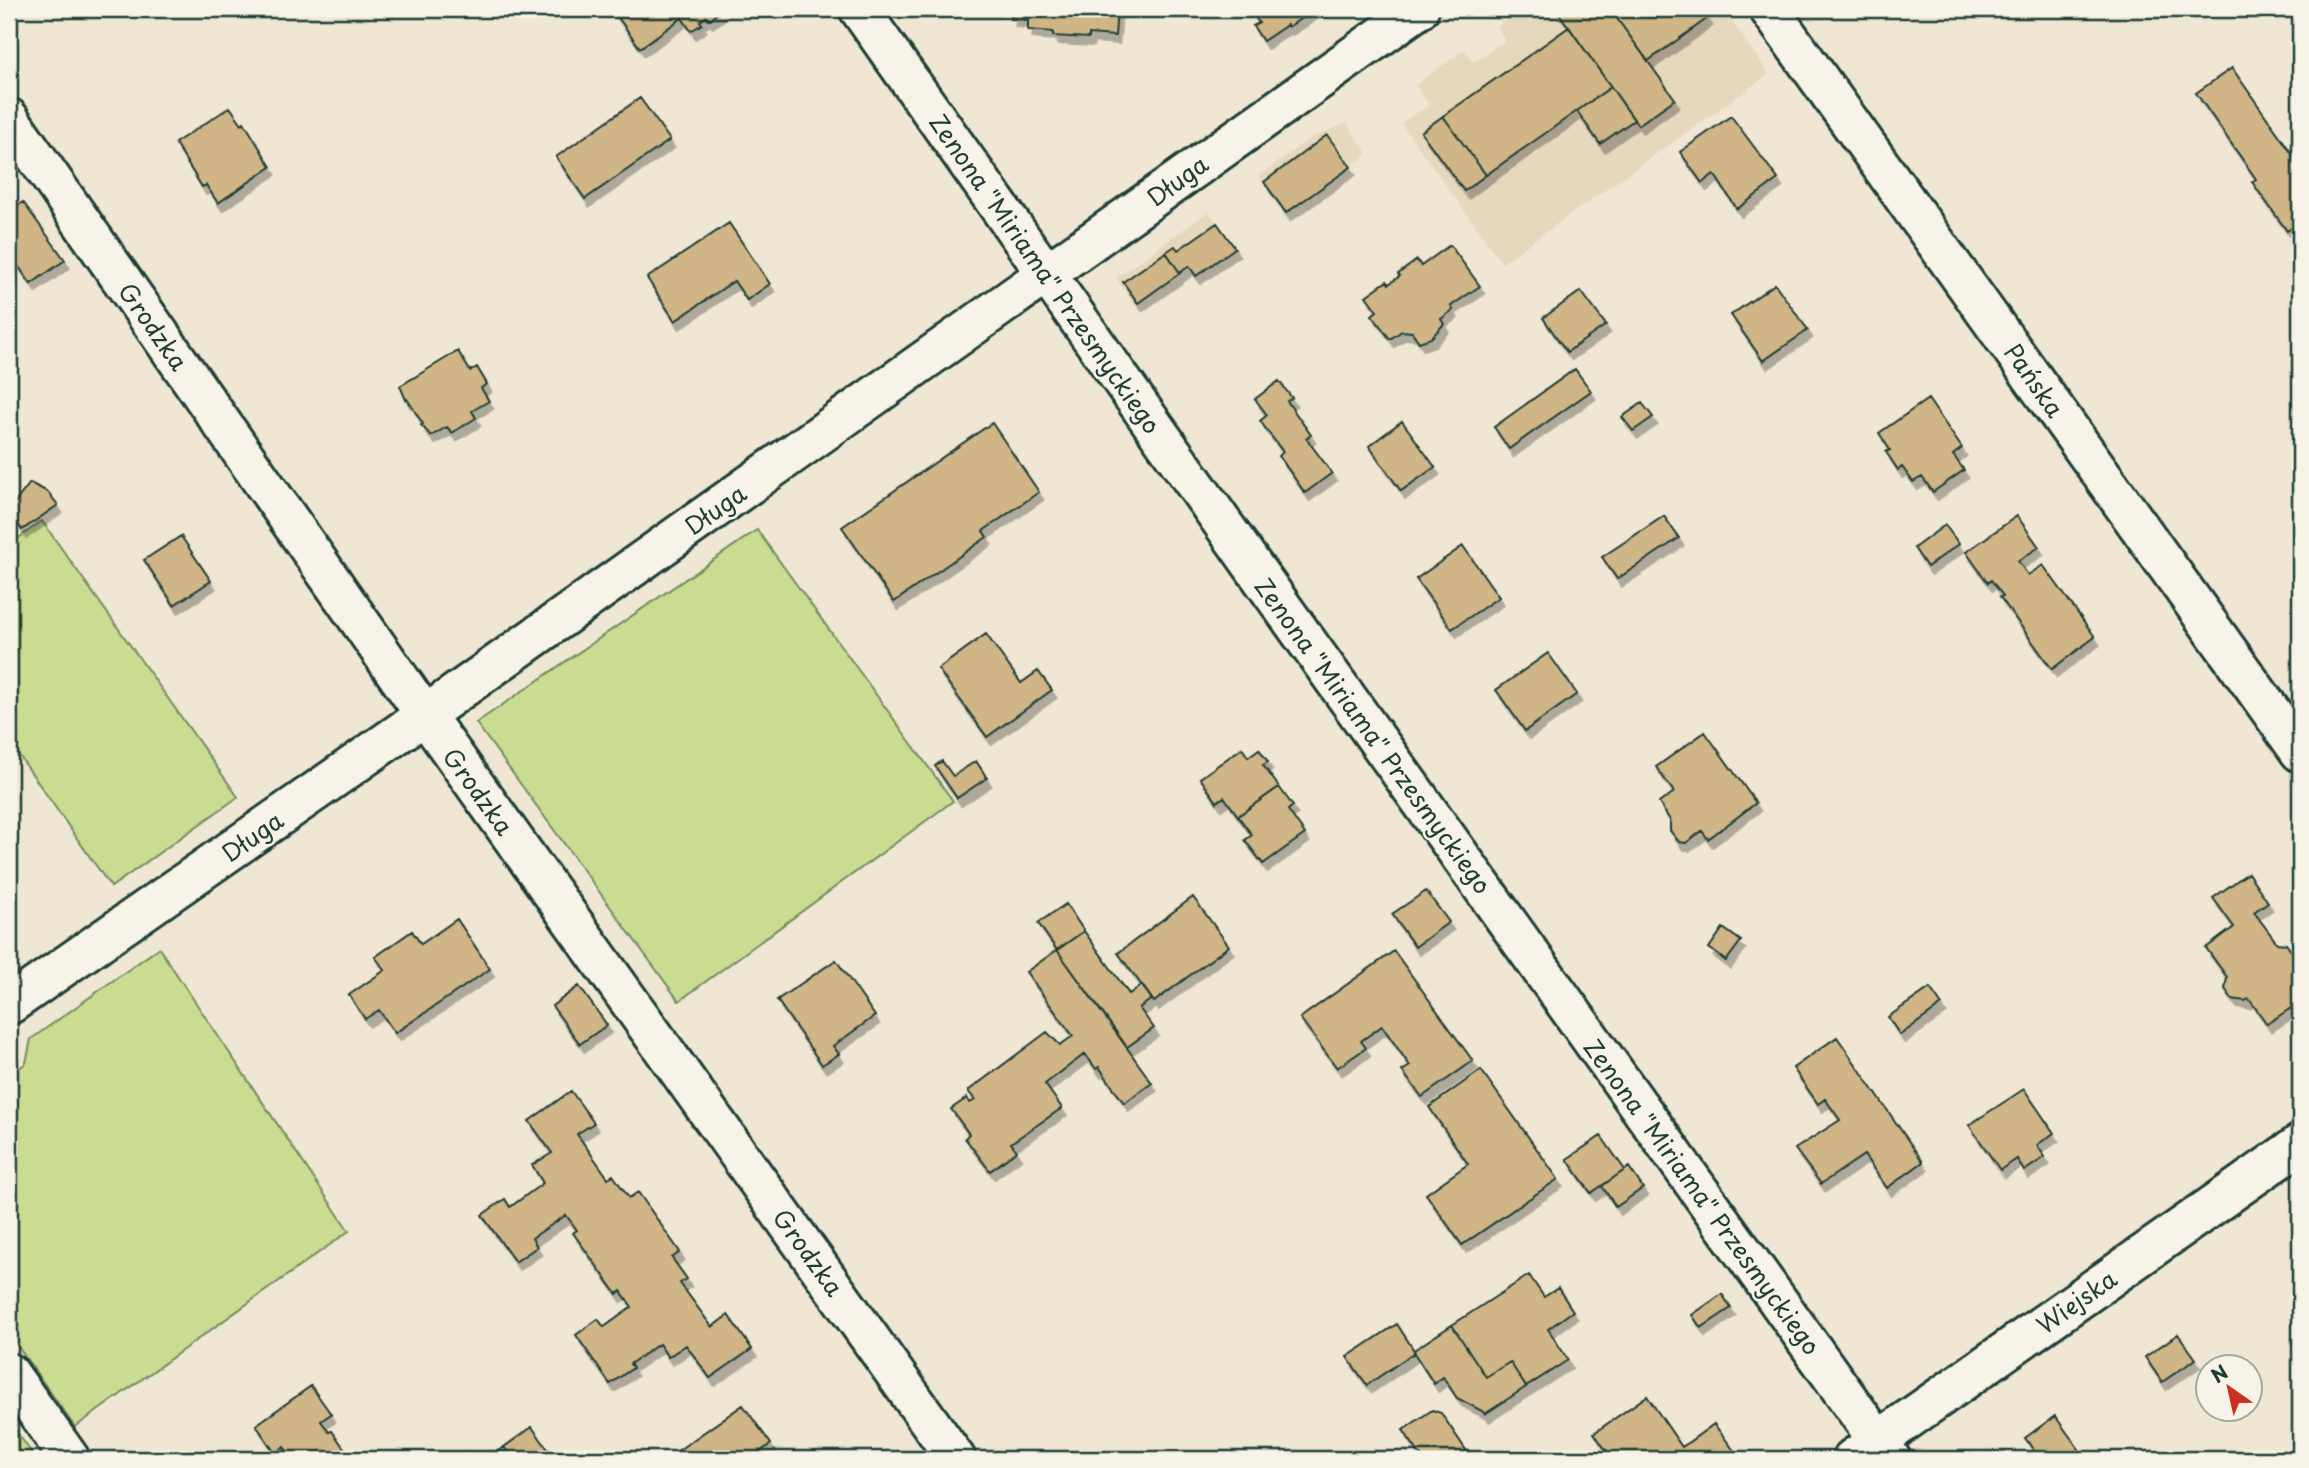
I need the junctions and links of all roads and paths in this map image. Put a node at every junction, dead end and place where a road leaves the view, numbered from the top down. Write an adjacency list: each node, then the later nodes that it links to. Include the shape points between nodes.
1 (859, 9): 5 (street, Zenona "Miriama" Przesmyckiego)
2 (1419, 9): 5 (street, Długa)
3 (1769, 9): 7 (street, Pańska)
4 (9, 118): 6 (street, Grodzka)
5 (1048, 273): 6 (street, Długa); 11 (street, Zenona "Miriama" Przesmyckiego)
6 (425, 715): 8 (street, Długa); 13 (street, Grodzka)
7 (2300, 752)
8 (9, 1005)
9 (2300, 1144): 11 (street, Wiejska)
10 (9, 1373): 12 (street)
11 (1874, 1453)
12 (70, 1459)
13 (957, 1459)

